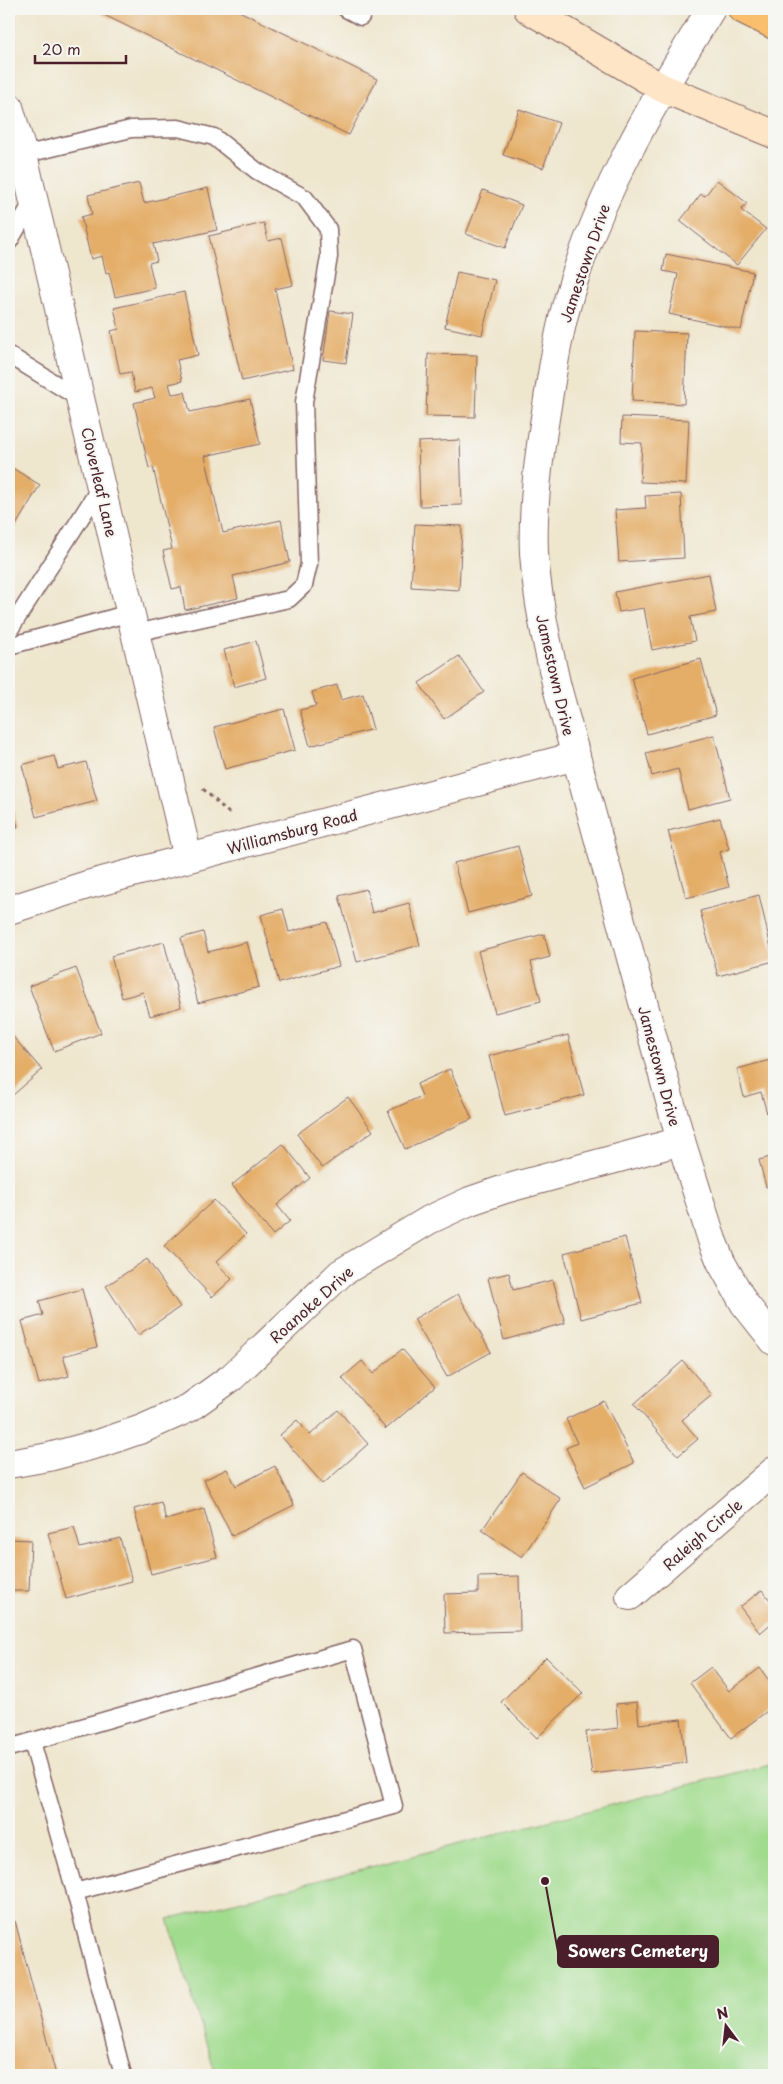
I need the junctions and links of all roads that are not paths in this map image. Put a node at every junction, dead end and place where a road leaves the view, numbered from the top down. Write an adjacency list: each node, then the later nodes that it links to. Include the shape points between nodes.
1 (346, 9): 2 (lane, via 362,16)
2 (365, 9)
3 (528, 9): 7 (street)
4 (711, 9): 7 (street, Jamestown Drive)
5 (742, 9): 6 (main road)
6 (774, 25)
7 (662, 88): 9 (street); 19 (street, Jamestown Drive, via 599,215 566,306 538,462 534,513 538,590 544,632)
8 (9, 107): 10 (street, Cloverleaf Lane)
9 (774, 134)
10 (23, 155): 11 (street, Cloverleaf Lane); 16 (lane, via 131,129 178,128 196,132 214,137 257,171 305,198 328,229 329,257 304,402 309,564 304,585 289,599)
11 (33, 202): 12 (lane); 14 (street, Cloverleaf Lane)
12 (9, 242)
13 (9, 356): 14 (lane)
14 (80, 399): 15 (street, Cloverleaf Lane)
15 (101, 486): 16 (street, Cloverleaf Lane); 17 (lane)
16 (133, 623): 18 (lane); 20 (street, Cloverleaf Lane)
17 (9, 631)
18 (9, 646)
19 (576, 756): 20 (street, Williamsburg Road); 22 (street, Jamestown Drive)
20 (188, 858): 21 (street, Williamsburg Road)
21 (9, 910)
22 (681, 1141): 23 (street, Jamestown Drive, via 721,1262 744,1303); 24 (street, Roanoke Drive, via 505,1189 429,1220 341,1273 232,1377 189,1408 101,1443)
23 (774, 1341)
24 (9, 1464)
25 (774, 1471): 26 (street, Raleigh Circle)
26 (630, 1596)
27 (32, 1742): 28 (lane); 29 (lane); 29 (lane, via 353,1650 394,1806)
28 (9, 1748)
29 (75, 1892): 30 (lane)
30 (122, 2075)

